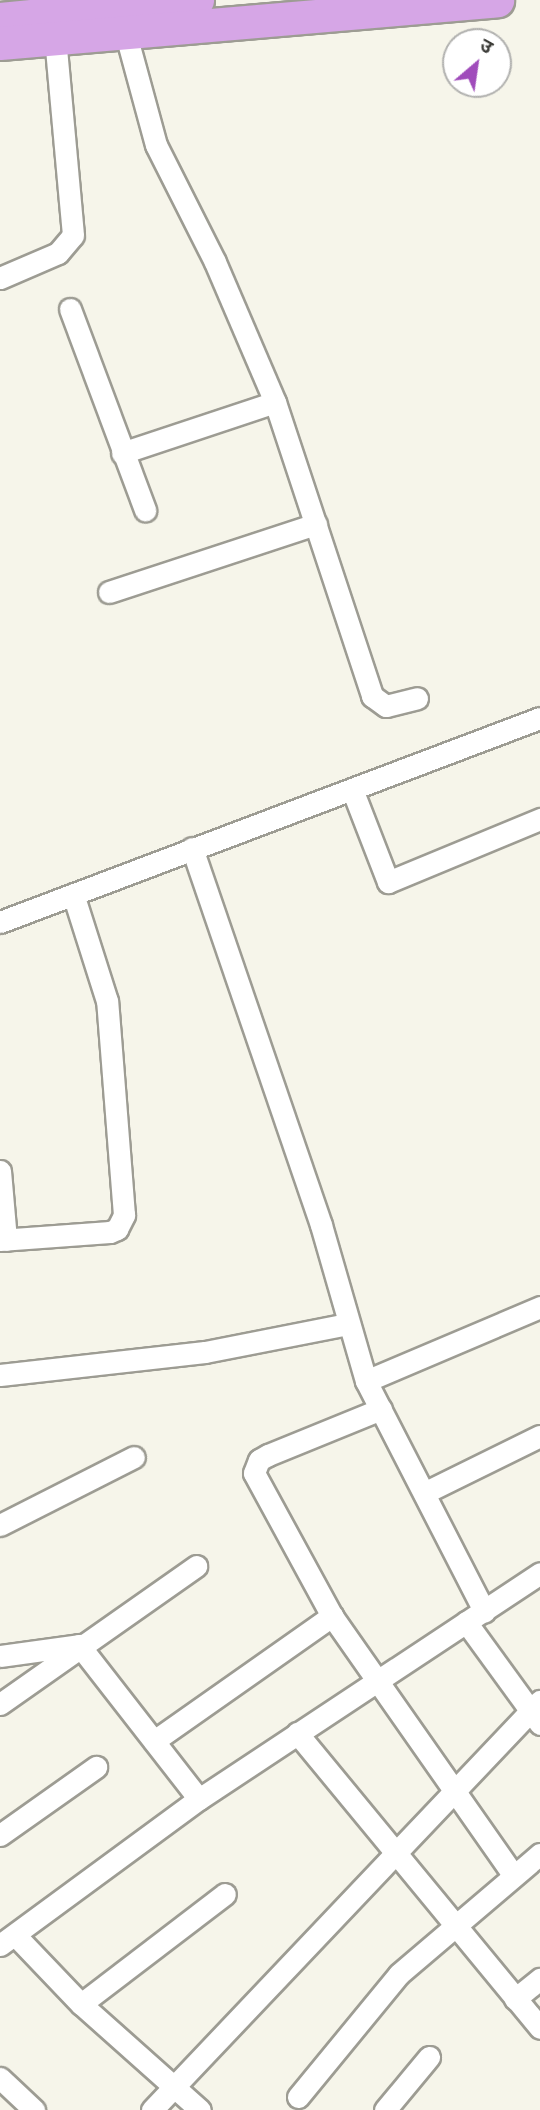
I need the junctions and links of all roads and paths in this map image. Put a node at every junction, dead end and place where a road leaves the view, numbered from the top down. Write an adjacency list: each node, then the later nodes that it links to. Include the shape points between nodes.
1 (197, 0): 3 (main road)
2 (497, 0): 4 (main road)
3 (0, 19)
4 (125, 31): 5 (main road); 9 (street, via 156,145 215,262)
5 (55, 38): 6 (main road); 7 (street, via 74,235 58,253)
6 (0, 43)
7 (0, 278)
8 (70, 309): 10 (street)
9 (275, 402): 10 (street); 12 (street)
10 (122, 453): 11 (street)
11 (145, 510)
12 (316, 524): 13 (street); 14 (street, via 375,700 386,706)
13 (108, 592)
14 (417, 698)
15 (540, 718): 16 (street)
16 (352, 789): 17 (street, via 388,882); 18 (street)
17 (540, 819)
18 (192, 848): 19 (street); 24 (street, via 321,1225)
19 (73, 894): 20 (street); 22 (street, via 107,1001 124,1215 110,1233)
20 (0, 922)
21 (0, 1171): 22 (street)
22 (3, 1240)
23 (540, 1307): 26 (street)
24 (348, 1324): 25 (street, via 205,1352); 26 (street)
25 (0, 1375)
26 (366, 1381): 27 (street)
27 (381, 1409): 30 (street); 35 (street, via 268,1455 255,1465 257,1481)
28 (540, 1436): 30 (street)
29 (134, 1457): 31 (street)
30 (424, 1493): 34 (street)
31 (0, 1525)
32 (196, 1566): 37 (street)
33 (540, 1573): 34 (street)
34 (484, 1611): 36 (street)
35 (332, 1616): 39 (street); 43 (street)
36 (466, 1622): 39 (street); 41 (street)
37 (79, 1645): 38 (street); 40 (street); 43 (street)
38 (0, 1656)
39 (375, 1680): 42 (street); 45 (street)
40 (0, 1704)
41 (537, 1712): 45 (street)
42 (297, 1732): 46 (street); 49 (street)
43 (154, 1741): 46 (street)
44 (96, 1767): 47 (street)
45 (455, 1793): 49 (street); 50 (street)
46 (199, 1799): 53 (street)
47 (0, 1835)
48 (540, 1854): 50 (street)
49 (397, 1855): 52 (street); 60 (street)
50 (514, 1876): 52 (street)
51 (225, 1894): 56 (street)
52 (454, 1926): 55 (street); 61 (street, via 399,1974)
53 (7, 1940): 56 (street)
54 (540, 1979): 55 (street)
55 (515, 1999): 57 (street)
56 (81, 2004): 60 (street)
57 (540, 2028)
58 (429, 2057): 65 (street)
59 (0, 2078): 62 (street)
60 (173, 2085): 63 (street); 64 (street)
61 (298, 2097)
62 (33, 2110)
63 (152, 2110)
64 (200, 2110)
65 (385, 2110)

